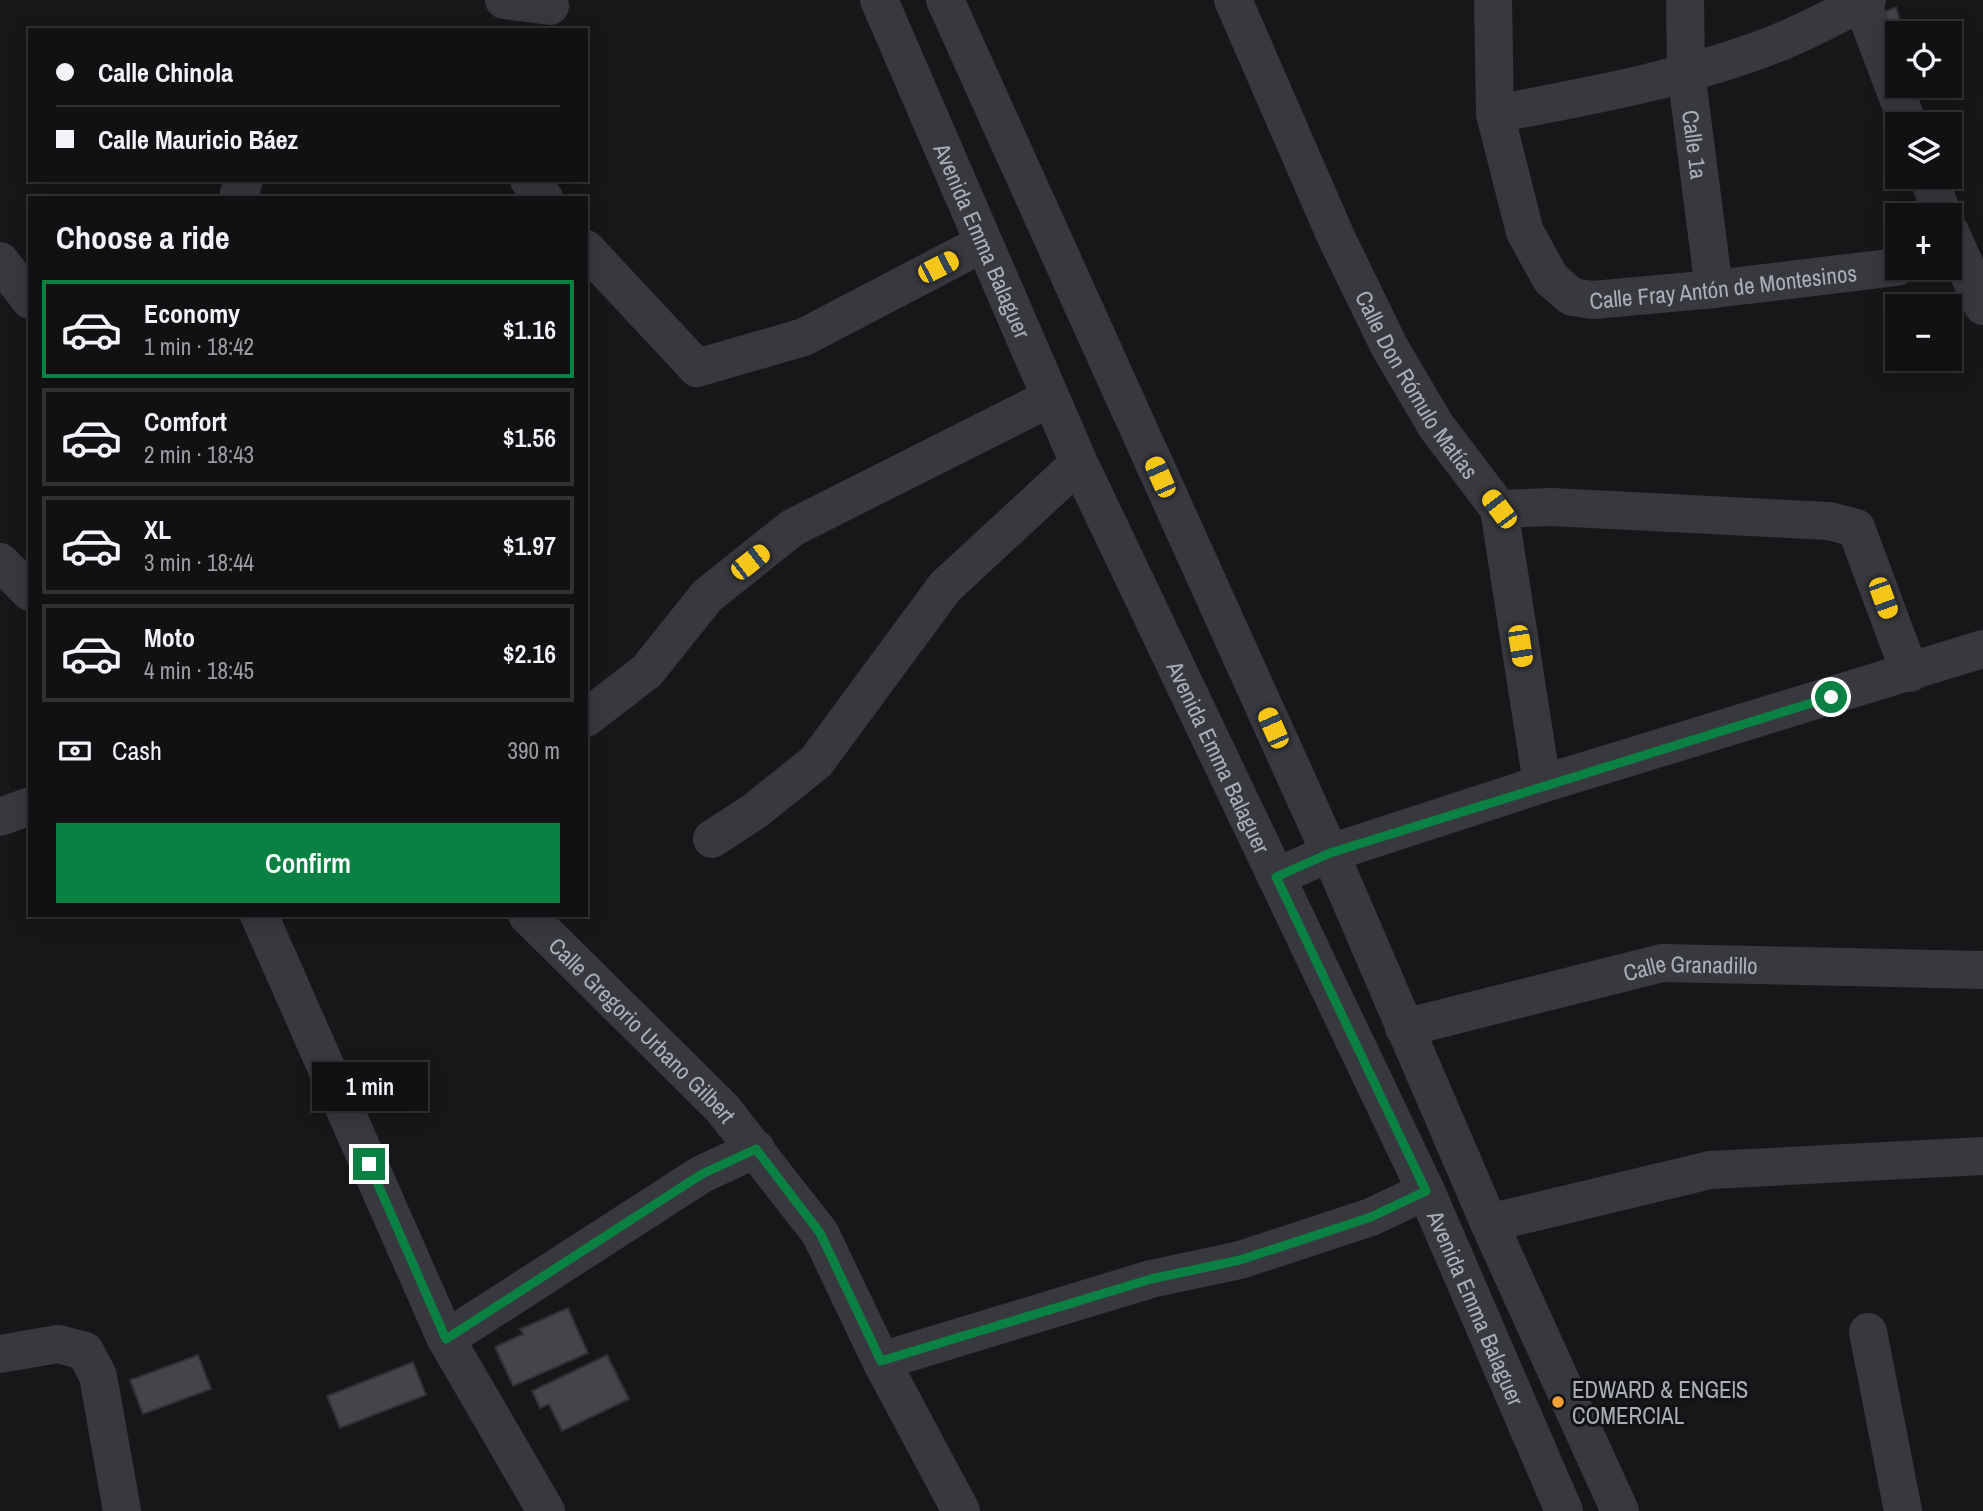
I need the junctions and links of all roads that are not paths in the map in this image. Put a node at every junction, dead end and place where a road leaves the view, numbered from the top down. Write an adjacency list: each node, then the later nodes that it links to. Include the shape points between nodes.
1 (505, 0): 8 (street)
2 (879, 0): 14 (street, Avenida Emma Balaguer)
3 (945, 0): 34 (street, Avenida Emma Balaguer)
4 (1233, 0): 24 (street, Calle Don Rómulo Matías, via 1336,237 1389,346 1430,416)
5 (1493, 0): 11 (street, Calle Fray Antón de Montesinos)
6 (1685, 0): 9 (street, Calle 1a)
7 (1863, 1): 9 (street, via 1776,44); 10 (street)
8 (550, 6)
9 (1686, 72): 11 (street, via 1619,91); 19 (street, Calle 1a)
10 (1904, 112)
11 (1496, 114): 19 (street, Calle Fray Antón de Montesinos, via 1525,232 1551,279 1572,297 1593,300)
12 (531, 182): 13 (street)
13 (542, 196)
14 (982, 244): 15 (street, via 804,337 696,368); 22 (street, Avenida Emma Balaguer)
15 (588, 252)
16 (1962, 252): 21 (street)
17 (0, 261): 20 (street)
18 (1885, 268): 19 (street, Calle Fray Antón de Montesinos)
19 (1714, 289)
20 (28, 297)
21 (1983, 306)
22 (1050, 398): 23 (street, Avenida Emma Balaguer); 29 (street, via 792,528 707,596 647,671)
23 (1079, 463): 33 (street, via 945,587 816,762); 35 (street, Avenida Emma Balaguer)
24 (1499, 509): 28 (street, via 1552,507 1760,517 1856,527); 30 (street, Calle Don Rómulo Matías)
25 (0, 562): 26 (street)
26 (28, 590)
27 (1983, 649): 28 (street)
28 (1910, 673): 30 (street)
29 (588, 716)
30 (1542, 785): 34 (street)
31 (28, 807): 32 (street)
32 (0, 817)
33 (712, 839)
34 (1330, 853): 35 (street); 39 (street, Avenida Emma Balaguer)
35 (1276, 877): 42 (street, Avenida Emma Balaguer)
36 (260, 917): 45 (street)
37 (529, 917): 40 (street, Calle Gregorio Urbano Gilbert, via 722,1108)
38 (1983, 970): 39 (street, Calle Granadillo, via 1662,963)
39 (1404, 1028): 43 (street, Avenida Emma Balaguer)
40 (756, 1149): 45 (street, via 702,1174); 47 (street, Calle Gregorio Urbano Gilbert, via 820,1233)
41 (1983, 1156): 43 (street, via 1710,1170)
42 (1426, 1191): 47 (street, via 1371,1217 1240,1260 1151,1279); 51 (street, Avenida Emma Balaguer)
43 (1489, 1223): 52 (street, Avenida Emma Balaguer)
44 (1868, 1332): 53 (street)
45 (446, 1339): 49 (street)
46 (0, 1354): 48 (street, via 58,1344 85,1351 98,1376)
47 (881, 1361): 50 (street, Calle Gregorio Urbano Gilbert)
48 (122, 1511)
49 (546, 1511)
50 (961, 1511)
51 (1564, 1511)
52 (1620, 1511)
53 (1903, 1511)

